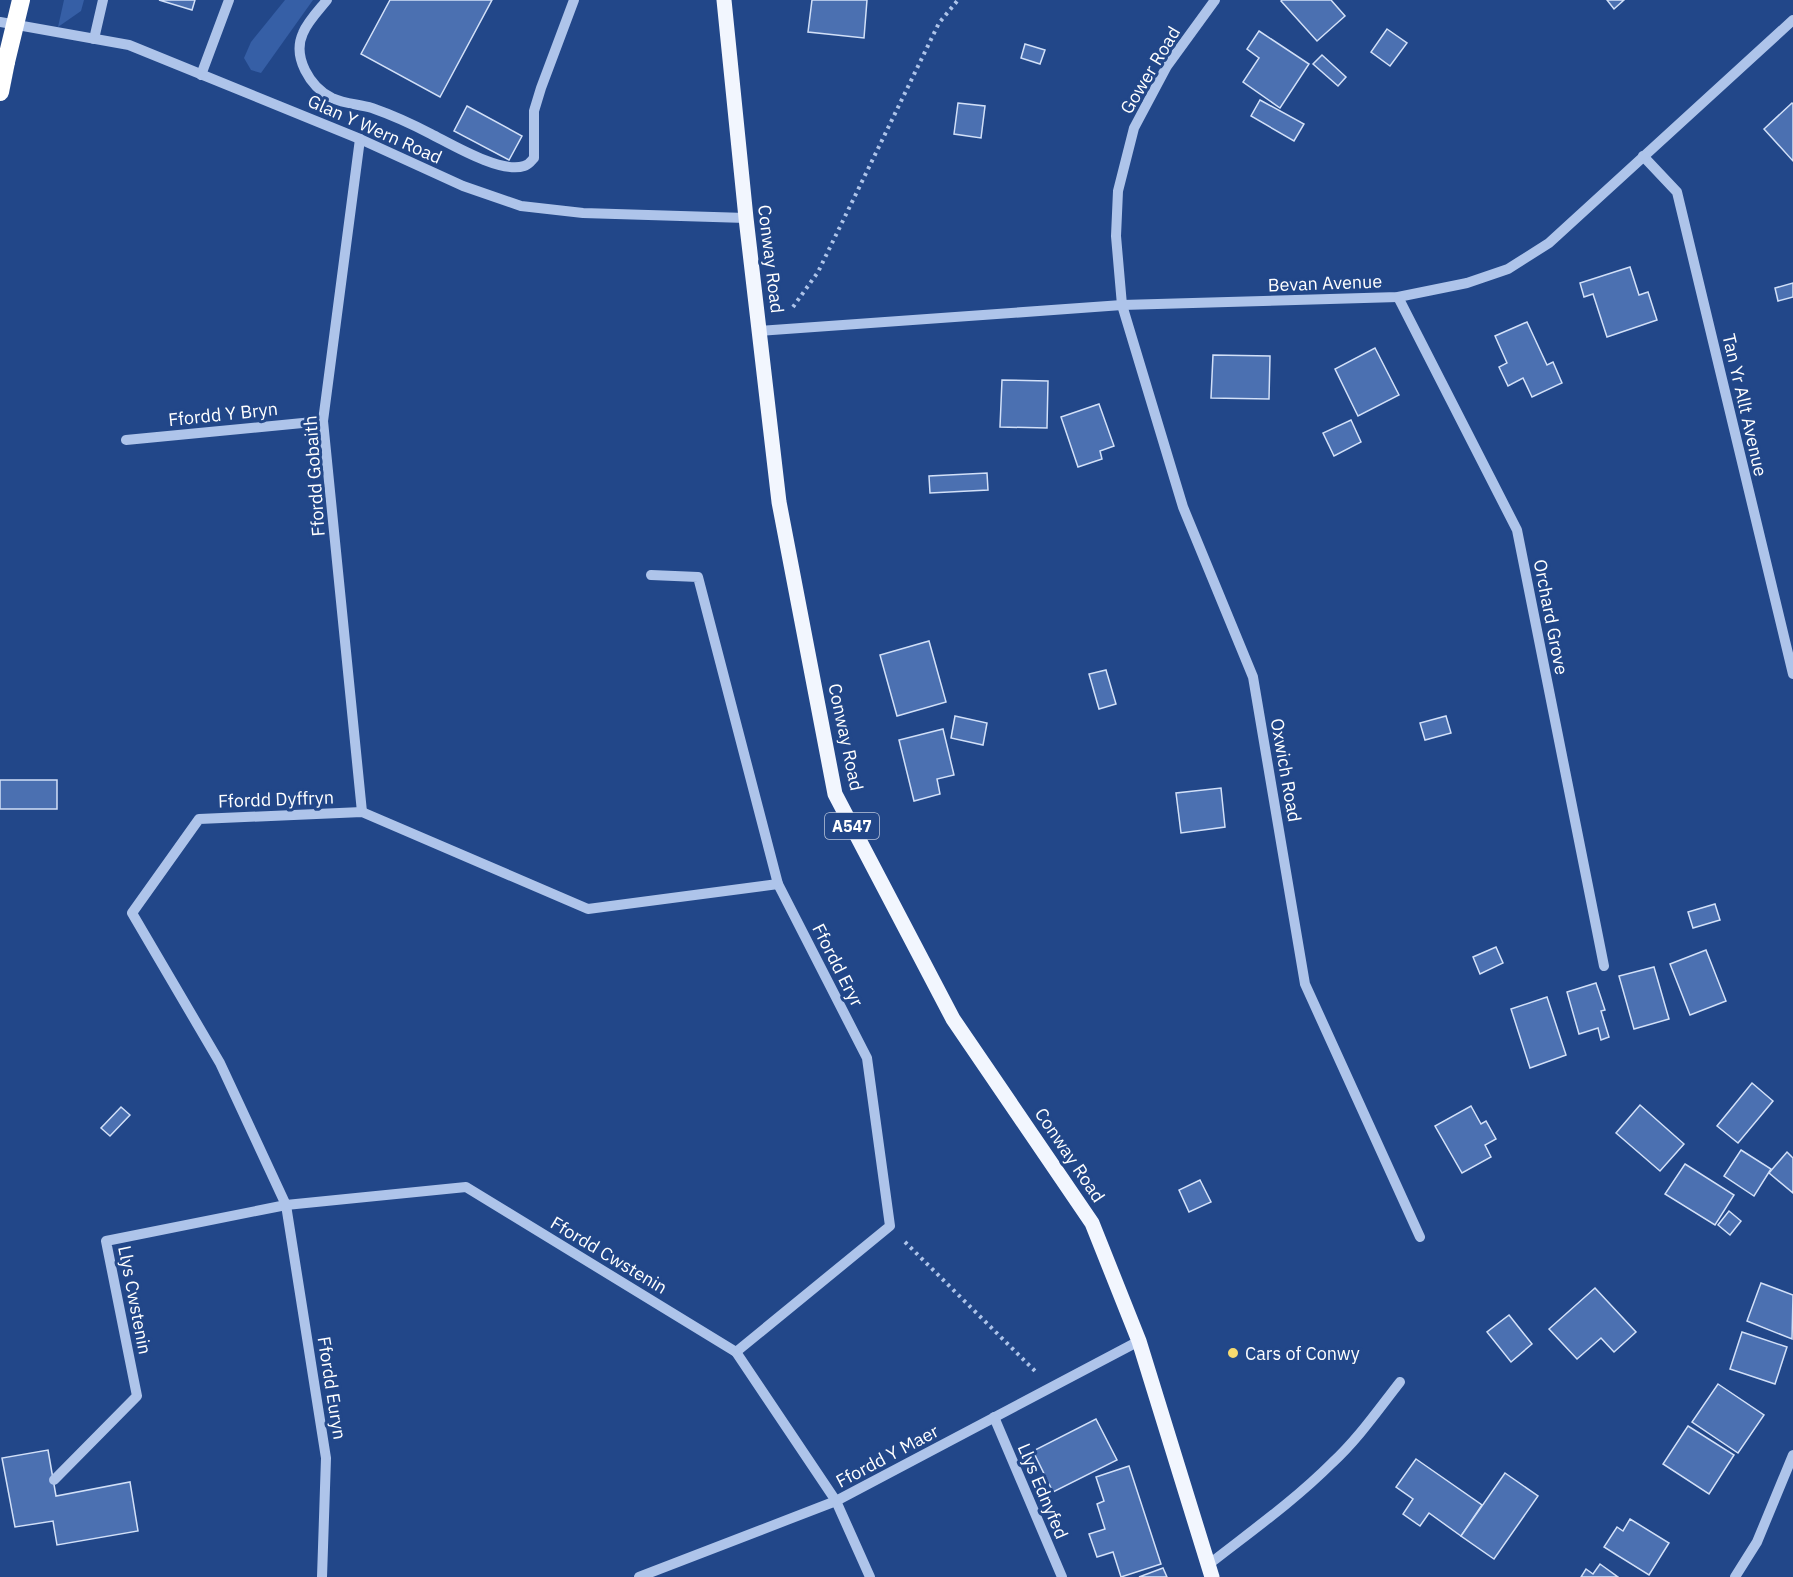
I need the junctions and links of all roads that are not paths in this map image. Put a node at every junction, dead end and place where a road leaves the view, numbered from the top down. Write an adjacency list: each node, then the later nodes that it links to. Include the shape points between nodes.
1 (21, 0): 12 (highway, bridge)
2 (103, 0): 10 (street)
3 (229, 0): 11 (street)
4 (327, 0): 5 (street, via 303,32 300,44 306,72 317,86 331,97 408,122 493,163 522,167 534,158 534,111)
5 (574, 0)
6 (724, 0): 15 (main road, Conway Road / A547)
7 (1215, 0): 17 (street, Gower Road, via 1167,66 1134,128 1118,190 1116,236)
8 (1793, 20): 14 (street, Bevan Avenue)
9 (0, 22): 10 (street, Glan Y Wern Road)
10 (93, 39): 11 (street, Glan Y Wern Road, via 129,45)
11 (201, 75): 13 (street, Glan Y Wern Road)
12 (0, 92)
13 (360, 139): 15 (street, Glan Y Wern Road, via 463,186 521,206 583,213); 19 (street, Ffordd Gobaith)
14 (1643, 156): 16 (street, Bevan Avenue, via 1550,243 1508,269 1467,283); 22 (street, Tan Yr Allt Avenue, via 1677,192)
15 (746, 218): 18 (main road, Conway Road / A547)
16 (1398, 297): 17 (street, Bevan Avenue); 25 (street, Orchard Grove, via 1517,530)
17 (1122, 305): 18 (street, Bevan Avenue); 27 (street, Oxwich Road, via 1183,507 1253,677 1305,984)
18 (760, 331): 28 (main road, Conway Road / A547, via 779,502 836,794 953,1019 1092,1223)
19 (324, 421): 20 (street, Ffordd Y Bryn); 23 (street, Ffordd Gobaith)
20 (126, 440)
21 (651, 575): 24 (street, Ffordd Eryr, via 698,577)
22 (1793, 674)
23 (362, 812): 24 (street, Ffordd Dyffryn, via 588,909); 26 (street, Ffordd Dyffryn, via 199,819 132,914 220,1063)
24 (778, 884): 29 (street, Ffordd Eryr, via 867,1058 890,1226)
25 (1604, 966)
26 (286, 1205): 29 (street, Ffordd Cwstenin, via 466,1187); 33 (street, Llys Cwstenin, via 106,1241 137,1396); 36 (street, Ffordd Euryn, via 326,1458)
27 (1420, 1236)
28 (1139, 1341): 31 (street, Ffordd Y Maer); 35 (main road, Conway Road / A547)
29 (736, 1352): 34 (street, Ffordd Cwstenin)
30 (1400, 1382): 35 (street, via 1333,1463)
31 (994, 1417): 34 (street, Ffordd Y Maer); 39 (street, Llys Ednyfed)
32 (1793, 1455): 40 (street, via 1757,1542)
33 (54, 1480)
34 (836, 1501): 37 (street, Ffordd Y Maer); 38 (street, Ffordd Cwstenin)
35 (1210, 1571)
36 (322, 1577)
37 (639, 1577)
38 (870, 1577)
39 (1062, 1577)
40 (1735, 1577)

